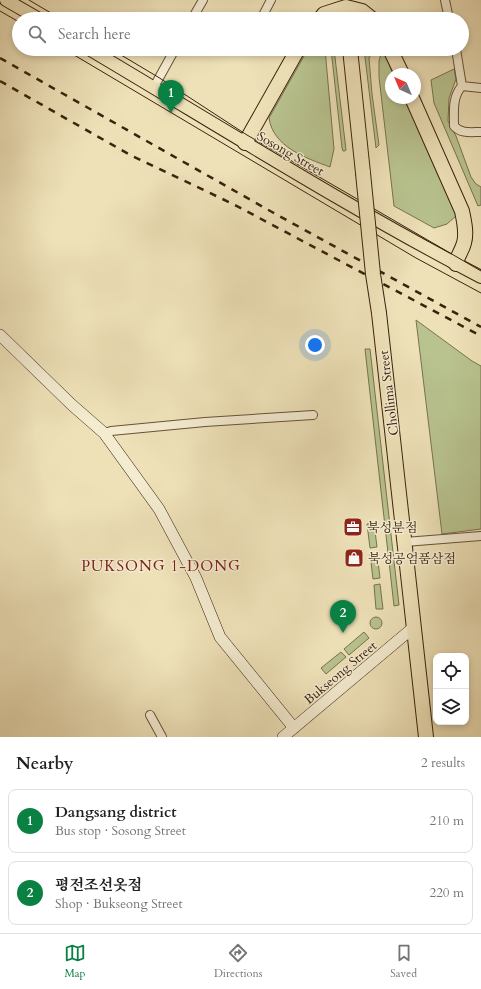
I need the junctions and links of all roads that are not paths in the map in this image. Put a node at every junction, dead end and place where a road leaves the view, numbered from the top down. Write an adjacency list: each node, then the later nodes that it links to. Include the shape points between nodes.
1 (6, 0): 6 (main road)
2 (203, 0): 7 (street)
3 (271, 0): 8 (street)
4 (445, 0): 11 (street)
5 (346, 9): 9 (highway); 10 (highway)
6 (27, 12)
7 (196, 12)
8 (265, 12)
9 (333, 12)
10 (363, 12)
11 (448, 12)
12 (101, 56): 20 (main road, Sosong Street)
13 (171, 56): 20 (street)
14 (294, 56): 24 (highway)
15 (351, 56): 31 (highway, Chollima Street, bridge, via 373,274)
16 (393, 56): 18 (highway)
17 (457, 56): 19 (street)
18 (399, 68)
19 (462, 86): 21 (street); 23 (street, via 455,98 454,126 458,131)
20 (154, 87): 24 (main road, Sosong Street)
21 (481, 88)
22 (415, 104): 25 (highway, via 462,211 465,224 464,242)
23 (481, 132)
24 (245, 143): 25 (main road, Sosong Street)
25 (456, 264): 26 (main road, Sosong Street)
26 (481, 278)
27 (0, 335): 29 (street)
28 (312, 415): 29 (street, via 205,422)
29 (104, 433): 34 (street, via 159,509 196,578 220,637)
30 (481, 536): 31 (street)
31 (405, 542): 32 (highway, Chollima Street)
32 (414, 627): 34 (street, Bukseong Street); 37 (highway, Chollima Street)
33 (150, 715): 35 (street)
34 (294, 728): 36 (street, Bukseong Street)
35 (162, 737)
36 (283, 737)
37 (426, 737)

